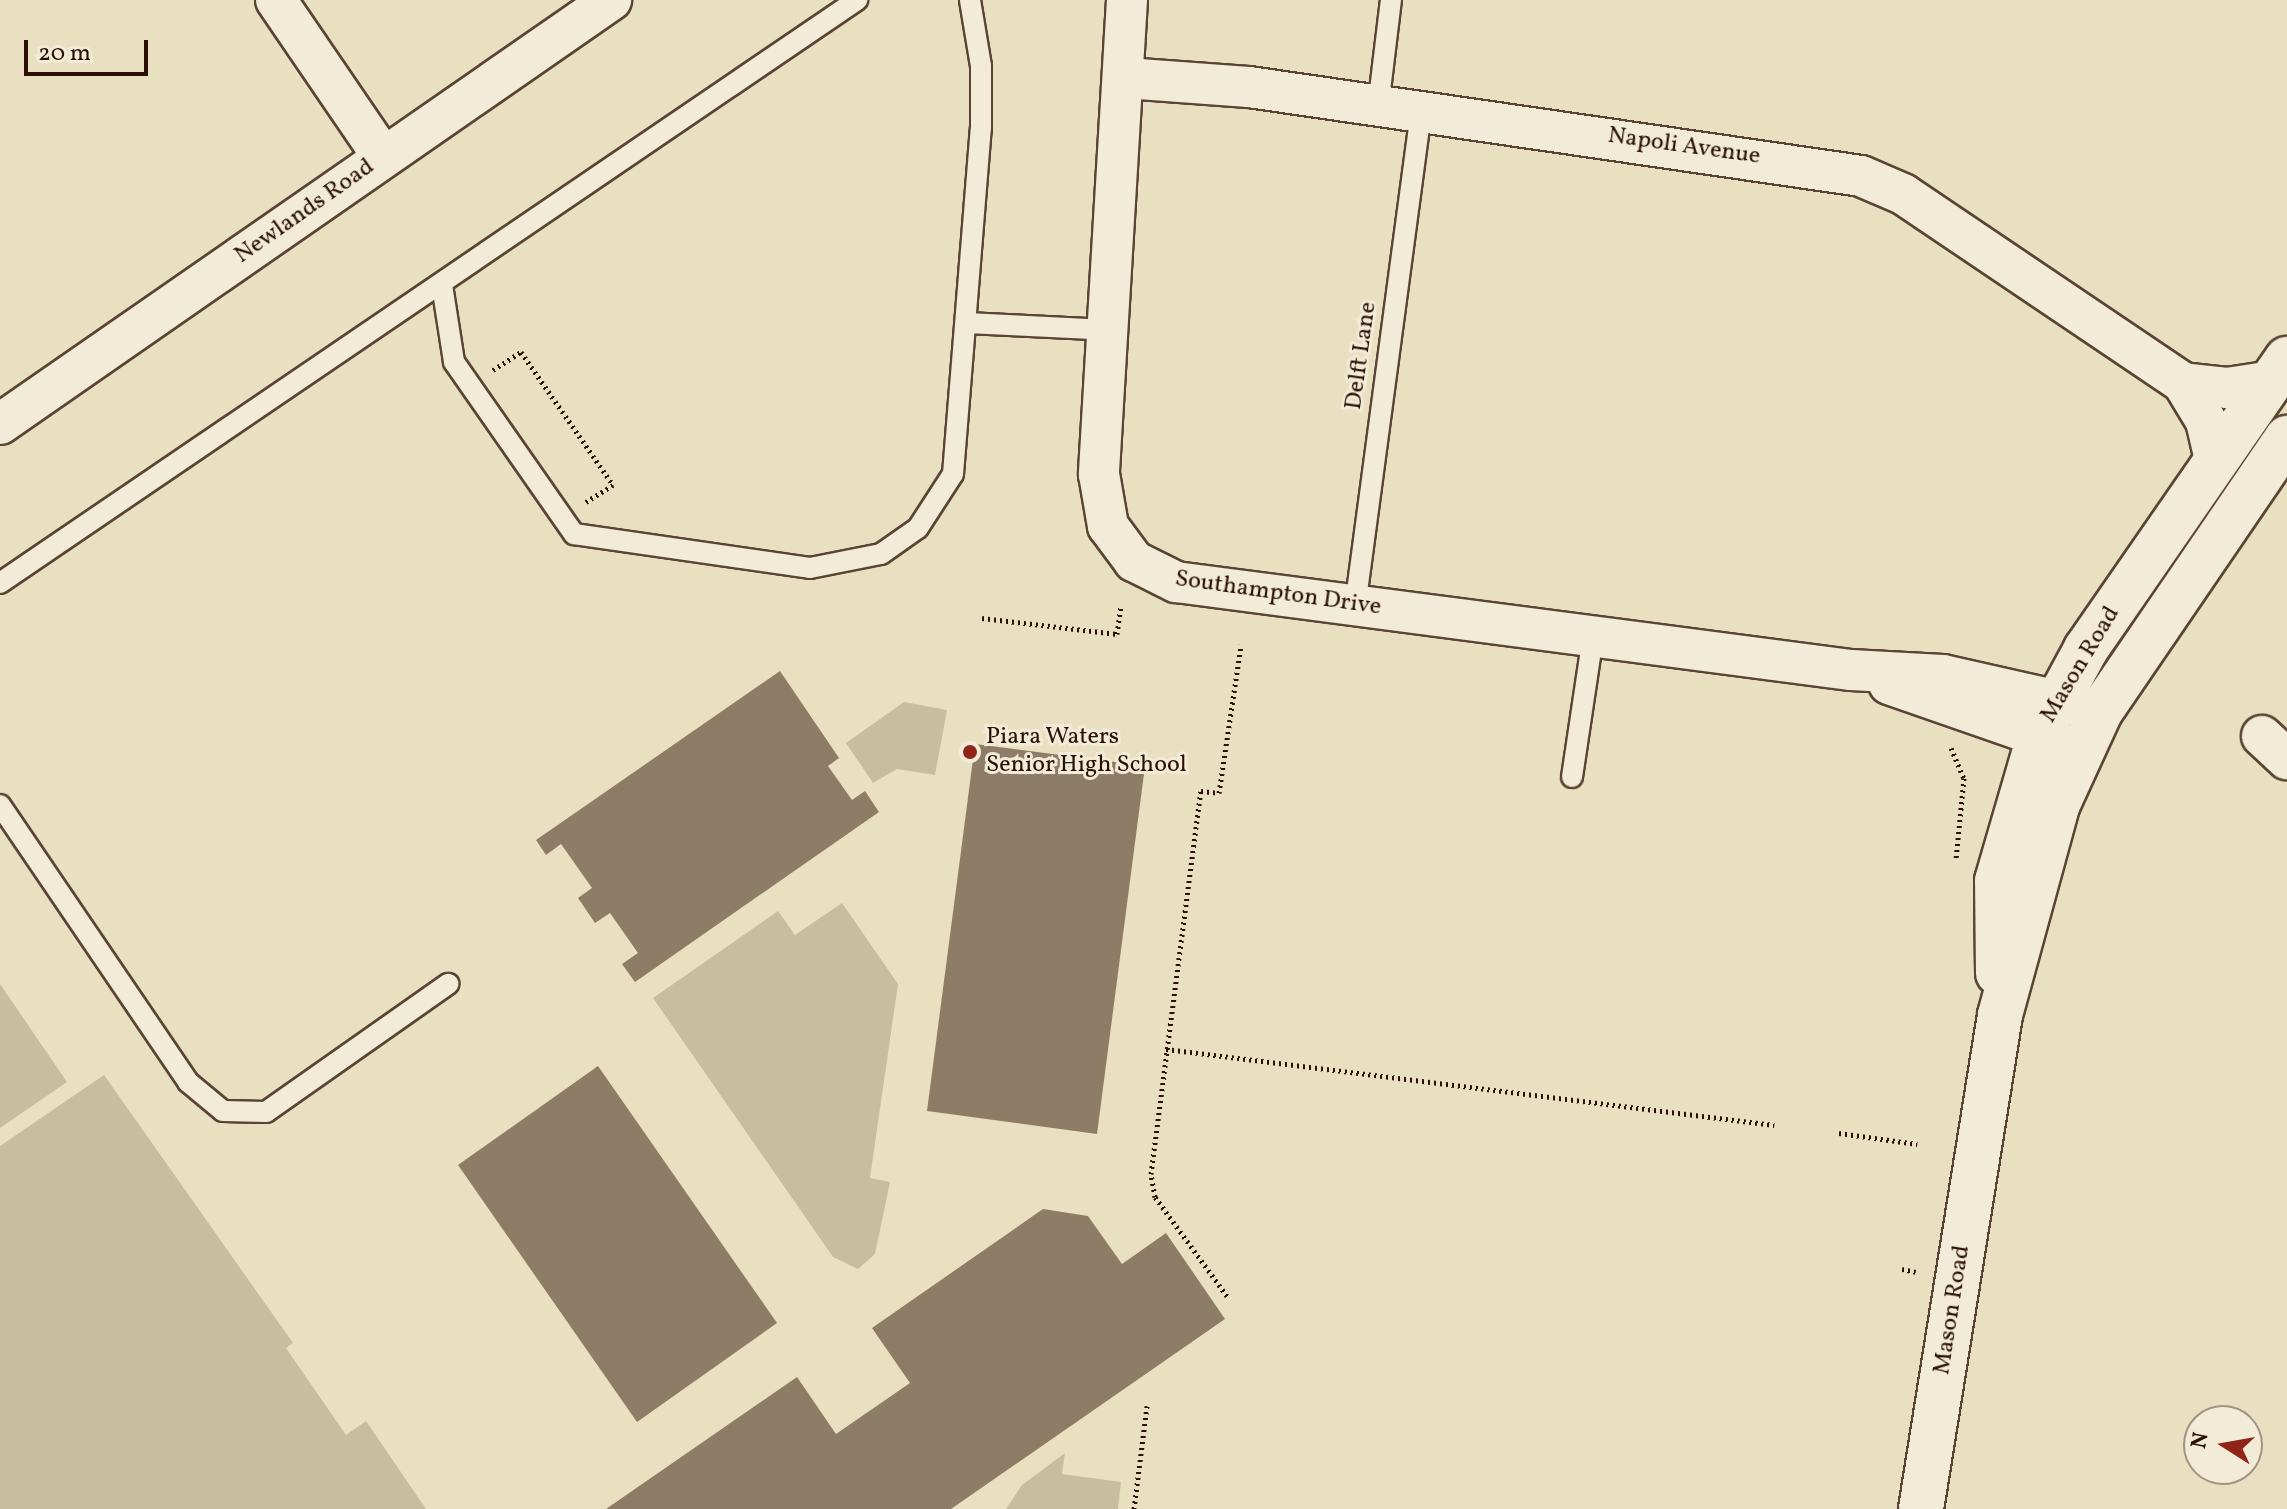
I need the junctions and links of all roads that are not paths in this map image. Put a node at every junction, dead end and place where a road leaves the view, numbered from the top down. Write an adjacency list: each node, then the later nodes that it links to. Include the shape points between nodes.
1 (276, 0): 10 (street)
2 (611, 0): 10 (street, Newlands Road)
3 (857, 0): 11 (lane)
4 (970, 0): 12 (lane, via 981,66)
5 (1127, 0): 7 (street, Southampton Drive)
6 (1391, 0): 8 (lane)
7 (1125, 78): 8 (street, Napoli Avenue); 13 (street, Southampton Drive)
8 (1378, 107): 9 (street, Napoli Avenue)
9 (1421, 113): 15 (street, Napoli Avenue, via 1861,176 1903,194); 20 (lane, Delft Lane)
10 (383, 157): 16 (street, Newlands Road)
11 (442, 285): 12 (lane, via 454,362 574,534 810,568 881,554 918,528 943,497 953,474); 19 (lane)
12 (967, 323): 13 (lane)
13 (1108, 330): 20 (street, Southampton Drive, via 1099,474 1108,526 1121,547 1176,582)
14 (2280, 370): 15 (street, Napoli Avenue, via 2227,388); 18 (street, Mason Road)
15 (2183, 383): 18 (street, Napoli Avenue, via 2206,421)
16 (1, 421)
17 (2287, 438): 24 (street, Mason Road)
18 (2216, 464): 23 (street, Mason Road)
19 (0, 583)
20 (1355, 607): 21 (street, Southampton Drive)
21 (1593, 637): 22 (street, Southampton Drive); 27 (lane)
22 (1851, 670): 23 (street, Southampton Drive, via 1943,675); 25 (street, Southampton Drive)
23 (2057, 697): 24 (street, Southampton Drive); 25 (street, Mason Road)
24 (2100, 712): 26 (street, Mason Road)
25 (2039, 736): 26 (street, Southampton Drive); 30 (street, Mason Road, via 1997,881)
26 (2081, 751): 30 (street, Mason Road, via 2045,844)
27 (1572, 777)
28 (0, 805): 29 (lane, via 188,1082 223,1111 266,1112)
29 (448, 984)
30 (2000, 1015): 31 (street, Mason Road)
31 (1921, 1509)

